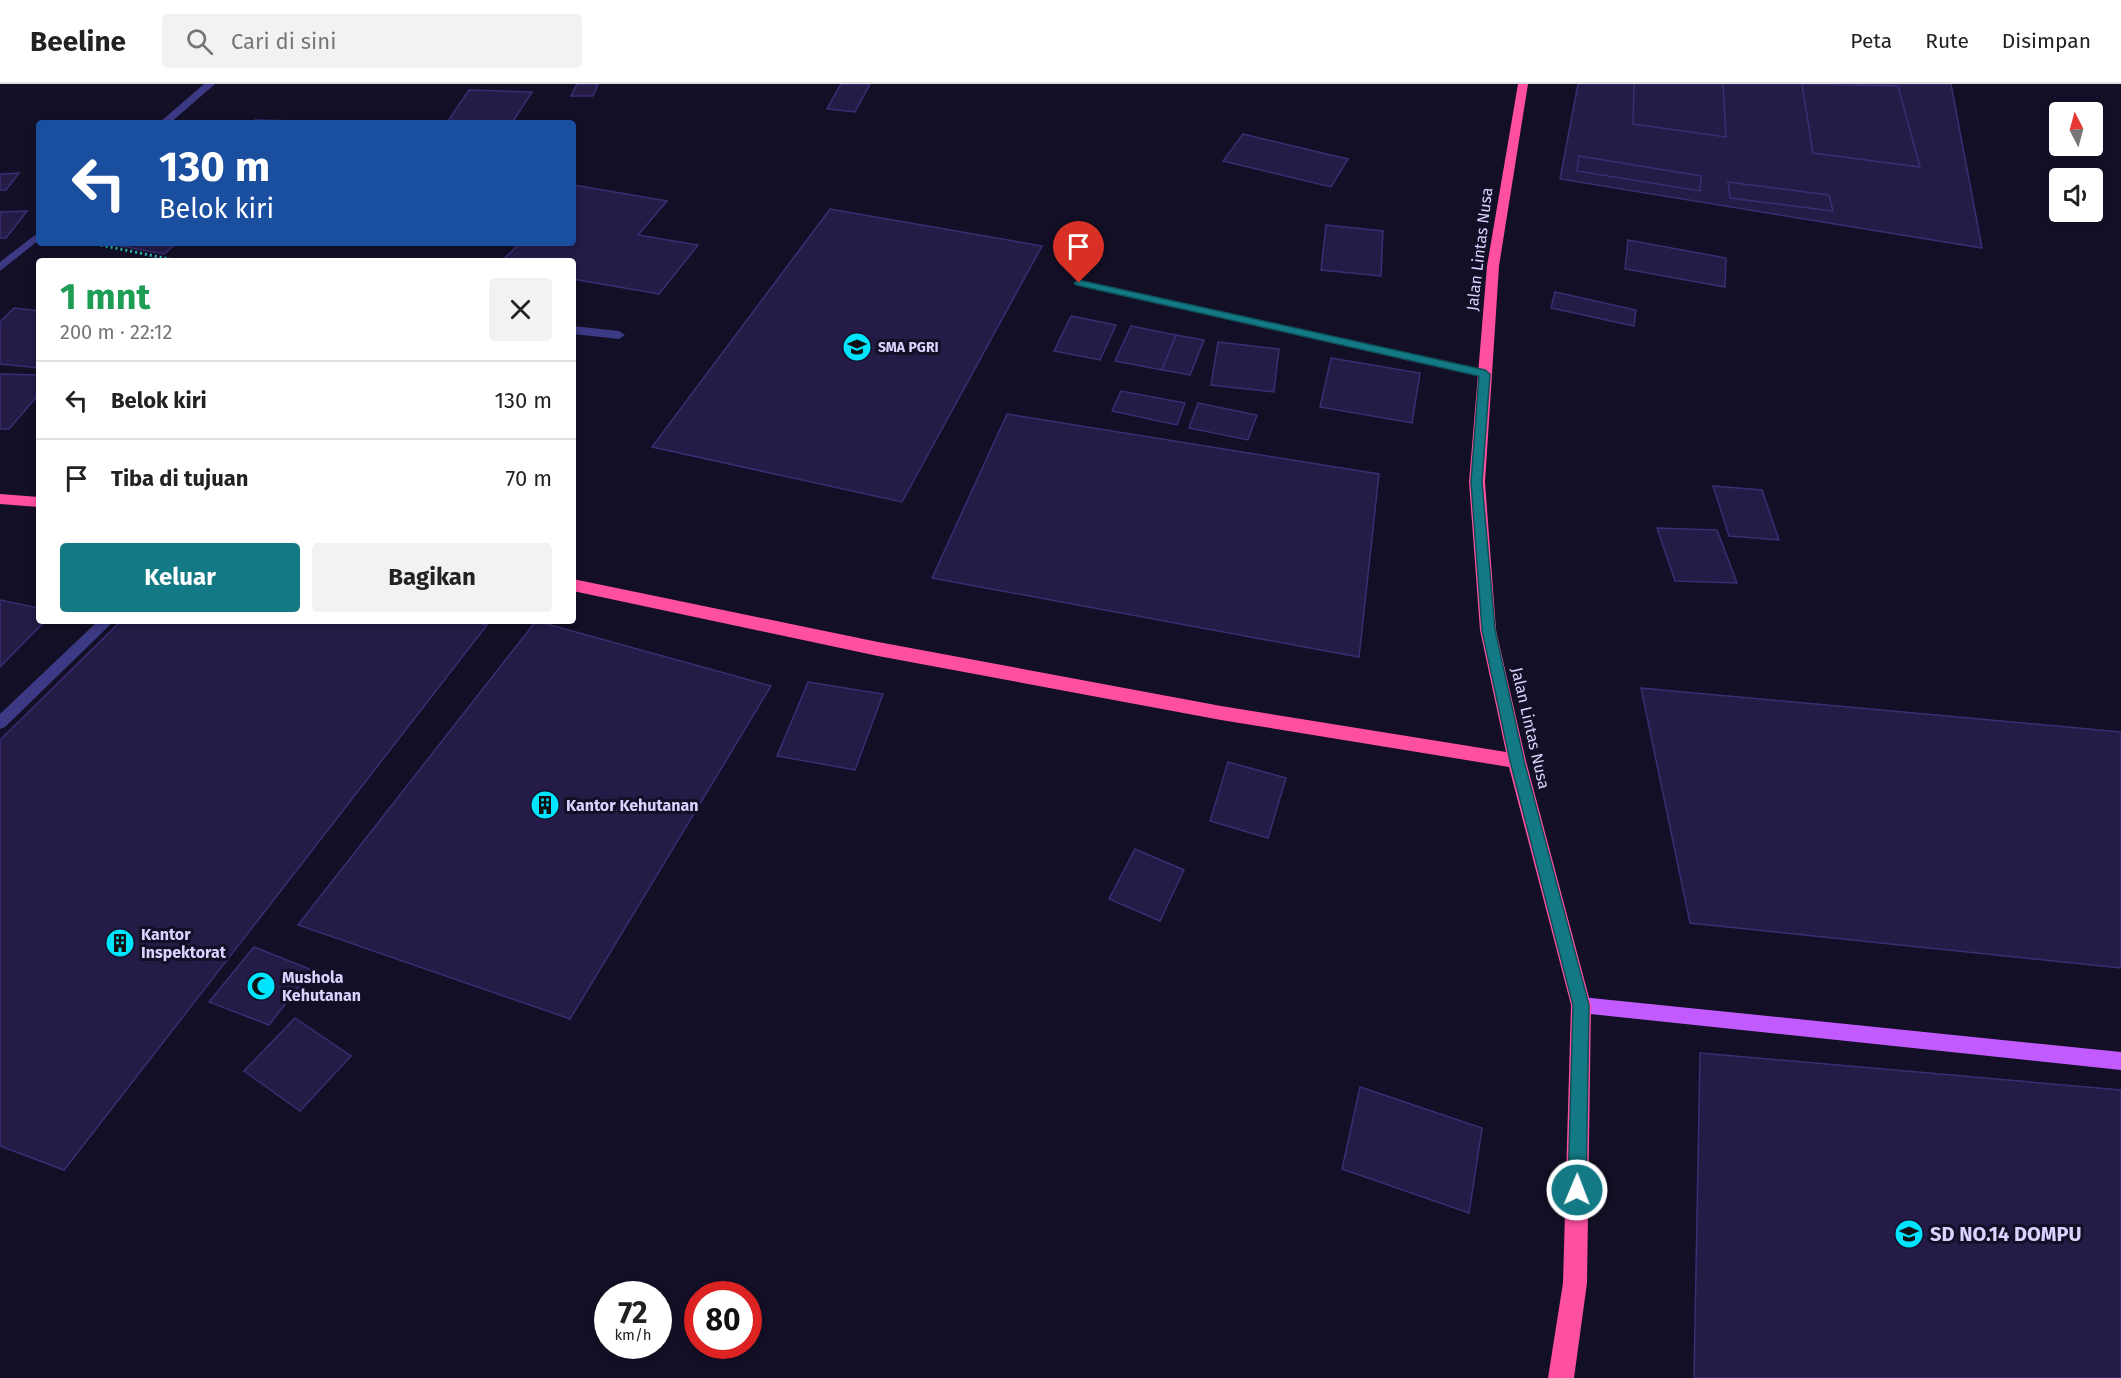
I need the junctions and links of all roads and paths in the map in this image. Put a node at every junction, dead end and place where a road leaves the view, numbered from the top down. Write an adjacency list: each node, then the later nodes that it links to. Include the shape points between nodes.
1 (210, 84): 3 (street)
2 (1523, 84): 11 (highway, Jalan Lintas Nusa, via 1493,266)
3 (168, 120)
4 (36, 238): 7 (street)
5 (106, 246): 6 (path)
6 (164, 258)
7 (0, 268)
8 (1079, 283): 11 (street)
9 (576, 330): 10 (street)
10 (619, 335)
11 (1485, 374): 17 (highway, Jalan Lintas Nusa, via 1477,482 1488,630)
12 (0, 499): 13 (highway)
13 (36, 502)
14 (576, 586): 17 (highway, via 889,651 1221,713)
15 (104, 624): 16 (street)
16 (0, 723)
17 (1517, 761): 18 (highway, Jalan Lintas Nusa)
18 (1581, 1005): 19 (main road); 20 (highway, Jalan Lintas Nusa, via 1575,1283)
19 (2121, 1061)
20 (1561, 1378)

